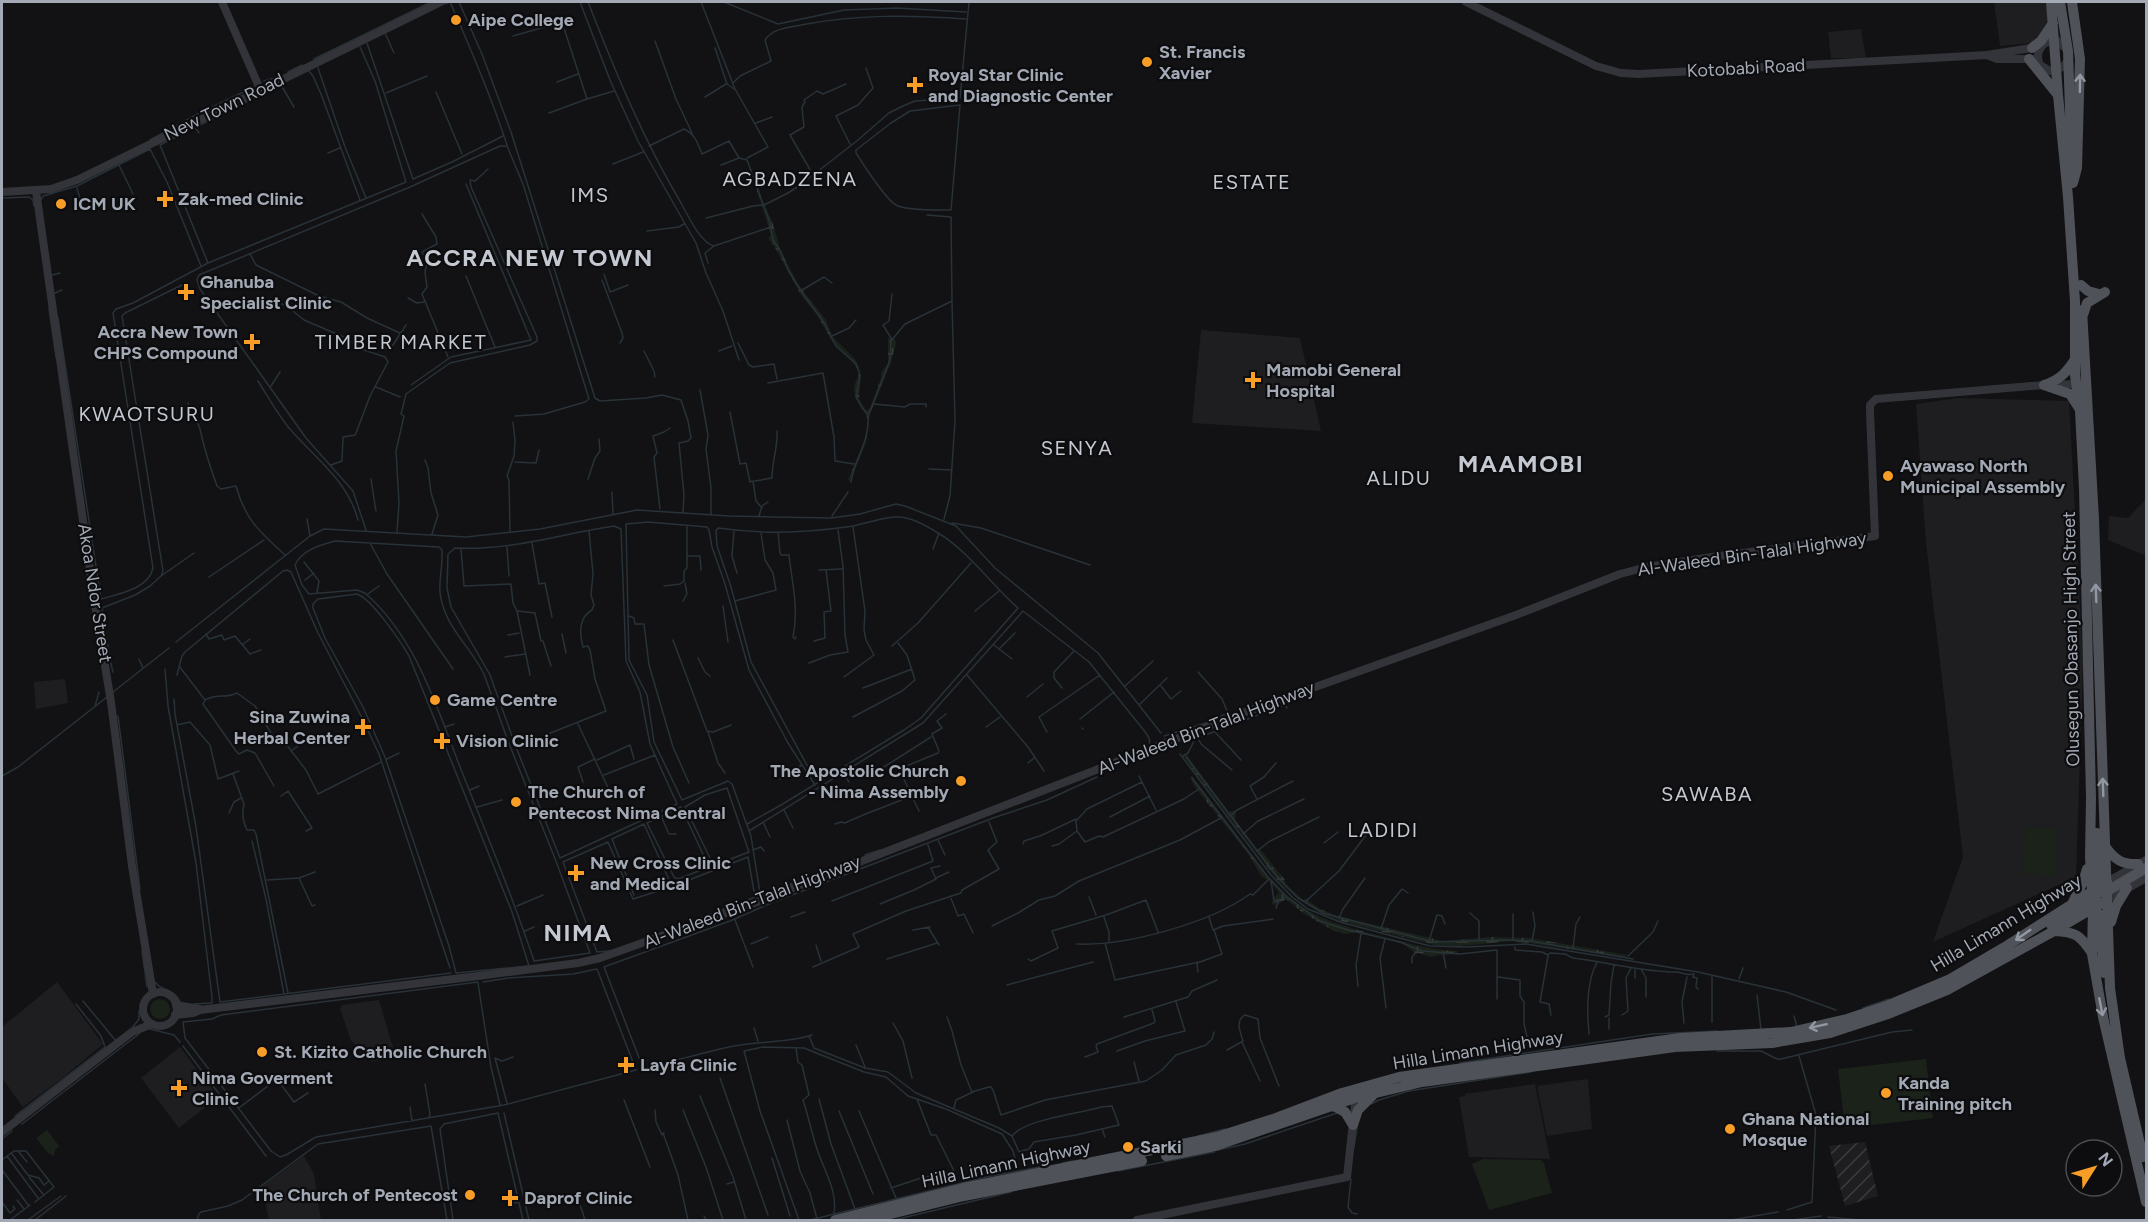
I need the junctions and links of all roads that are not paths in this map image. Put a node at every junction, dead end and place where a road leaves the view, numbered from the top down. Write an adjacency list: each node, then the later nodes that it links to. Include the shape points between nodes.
1 (222, 2): 12 (street)
2 (441, 2): 12 (street, New Town Road)
3 (1466, 2): 9 (street, Kotobabi Road, via 1596,66 1621,74)
4 (2051, 2): 7 (main road, Olusegun Obasanjo High Street)
5 (2060, 2): 10 (main road, Olusegun Obasanjo High Street)
6 (2072, 2): 14 (main road, one-way to 6, via 2077,168 2080,59)
7 (2053, 22): 8 (main road, Olusegun Obasanjo High Street); 9 (main road)
8 (2054, 40): 9 (street); 10 (street, via 2062,44); 11 (main road, Olusegun Obasanjo High Street)
9 (2035, 53): 11 (street, via 2045,69); 13 (main road)
10 (2068, 55): 11 (street, via 2063,68); 14 (main road, Olusegun Obasanjo High Street)
11 (2056, 70): 13 (main road, Olusegun Obasanjo High Street)
12 (260, 89): 15 (street, New Town Road, via 77,180)
13 (2058, 95): 19 (main road, Olusegun Obasanjo High Street, via 2068,197)
14 (2073, 183): 17 (main road, Olusegun Obasanjo High Street)
15 (36, 191): 16 (street, New Town Road); 36 (street, Akoa Ndor Street)
16 (2, 192)
17 (2080, 285): 18 (main road, Olusegun Obasanjo High Street); 18 (main road, via 2102,293 2087,303)
18 (2082, 318): 20 (main road, Olusegun Obasanjo High Street)
19 (2076, 358): 20 (main road, Olusegun Obasanjo High Street); 21 (main road, via 2064,374)
20 (2082, 384): 21 (street, Al-Waleed Bin-Talal Highway); 22 (main road, Olusegun Obasanjo High Street); 24 (main road, Olusegun Obasanjo High Street, one-way to 20)
21 (2044, 385): 22 (main road, via 2070,394); 38 (street, Al-Waleed Bin-Talal Highway, via 1876,399 1870,405 1875,536 1712,556 1620,574 600,958)
22 (2080, 411): 23 (main road, Olusegun Obasanjo High Street)
23 (2091, 799): 25 (main road, Olusegun Obasanjo High Street); 29 (main road, via 2096,818)
24 (2105, 846): 26 (main road, via 2124,864); 29 (main road, Olusegun Obasanjo High Street)
25 (2090, 857): 29 (main road, Olusegun Obasanjo High Street); 30 (main road)
26 (2144, 864): 29 (main road)
27 (2146, 878): 28 (street)
28 (2127, 888): 29 (street); 31 (main road)
29 (2099, 895): 30 (main road, Hilla Limann Highway); 31 (main road, Olusegun Obasanjo High Street); 32 (main road, Hilla Limann Highway); 33 (main road, via 2045,929); 34 (main road, Olusegun Obasanjo High Street); 35 (main road, via 2104,975)
30 (2072, 903): 43 (main road, Hilla Limann Highway, one-way to 43, via 1950,979 1847,1019 1775,1034 1680,1038 1562,1053 1399,1077)
31 (2109, 928): 35 (main road, Olusegun Obasanjo High Street)
32 (2054, 931): 33 (main road, Hilla Limann Highway); 34 (main road, via 2075,934)
33 (2035, 940): 44 (main road, Hilla Limann Highway, via 1921,1002 1810,1038 1675,1047 1422,1082)
34 (2092, 954): 50 (main road, Olusegun Obasanjo High Street, one-way to 50)
35 (2110, 988): 49 (main road, Olusegun Obasanjo High Street, via 2120,1058)
36 (153, 994): 37 (street, via 167,994); 39 (street, via 144,1004)
37 (176, 1005): 38 (street, Al-Waleed Bin-Talal Highway); 40 (street)
38 (200, 1010): 40 (street, Al-Waleed Bin-Talal Highway)
39 (144, 1014): 41 (street); 42 (street)
40 (175, 1015): 41 (street, via 166,1025)
41 (152, 1024): 42 (street)
42 (132, 1032): 48 (street)
43 (1365, 1086): 45 (street); 51 (main road, Hilla Limann Highway, via 1217,1137 963,1188)
44 (1376, 1092): 45 (main road, Hilla Limann Highway); 47 (main road, via 1358,1110)
45 (1355, 1098): 46 (main road, Hilla Limann Highway); 47 (street)
46 (1334, 1106): 47 (main road, via 1346,1112); 52 (main road, Hilla Limann Highway, via 1215,1146 964,1196)
47 (1353, 1125): 53 (street, via 1347,1177)
48 (2, 1132)
49 (2146, 1172)
50 (2146, 1202)
51 (835, 1221)
52 (866, 1221)
53 (1137, 1221)

